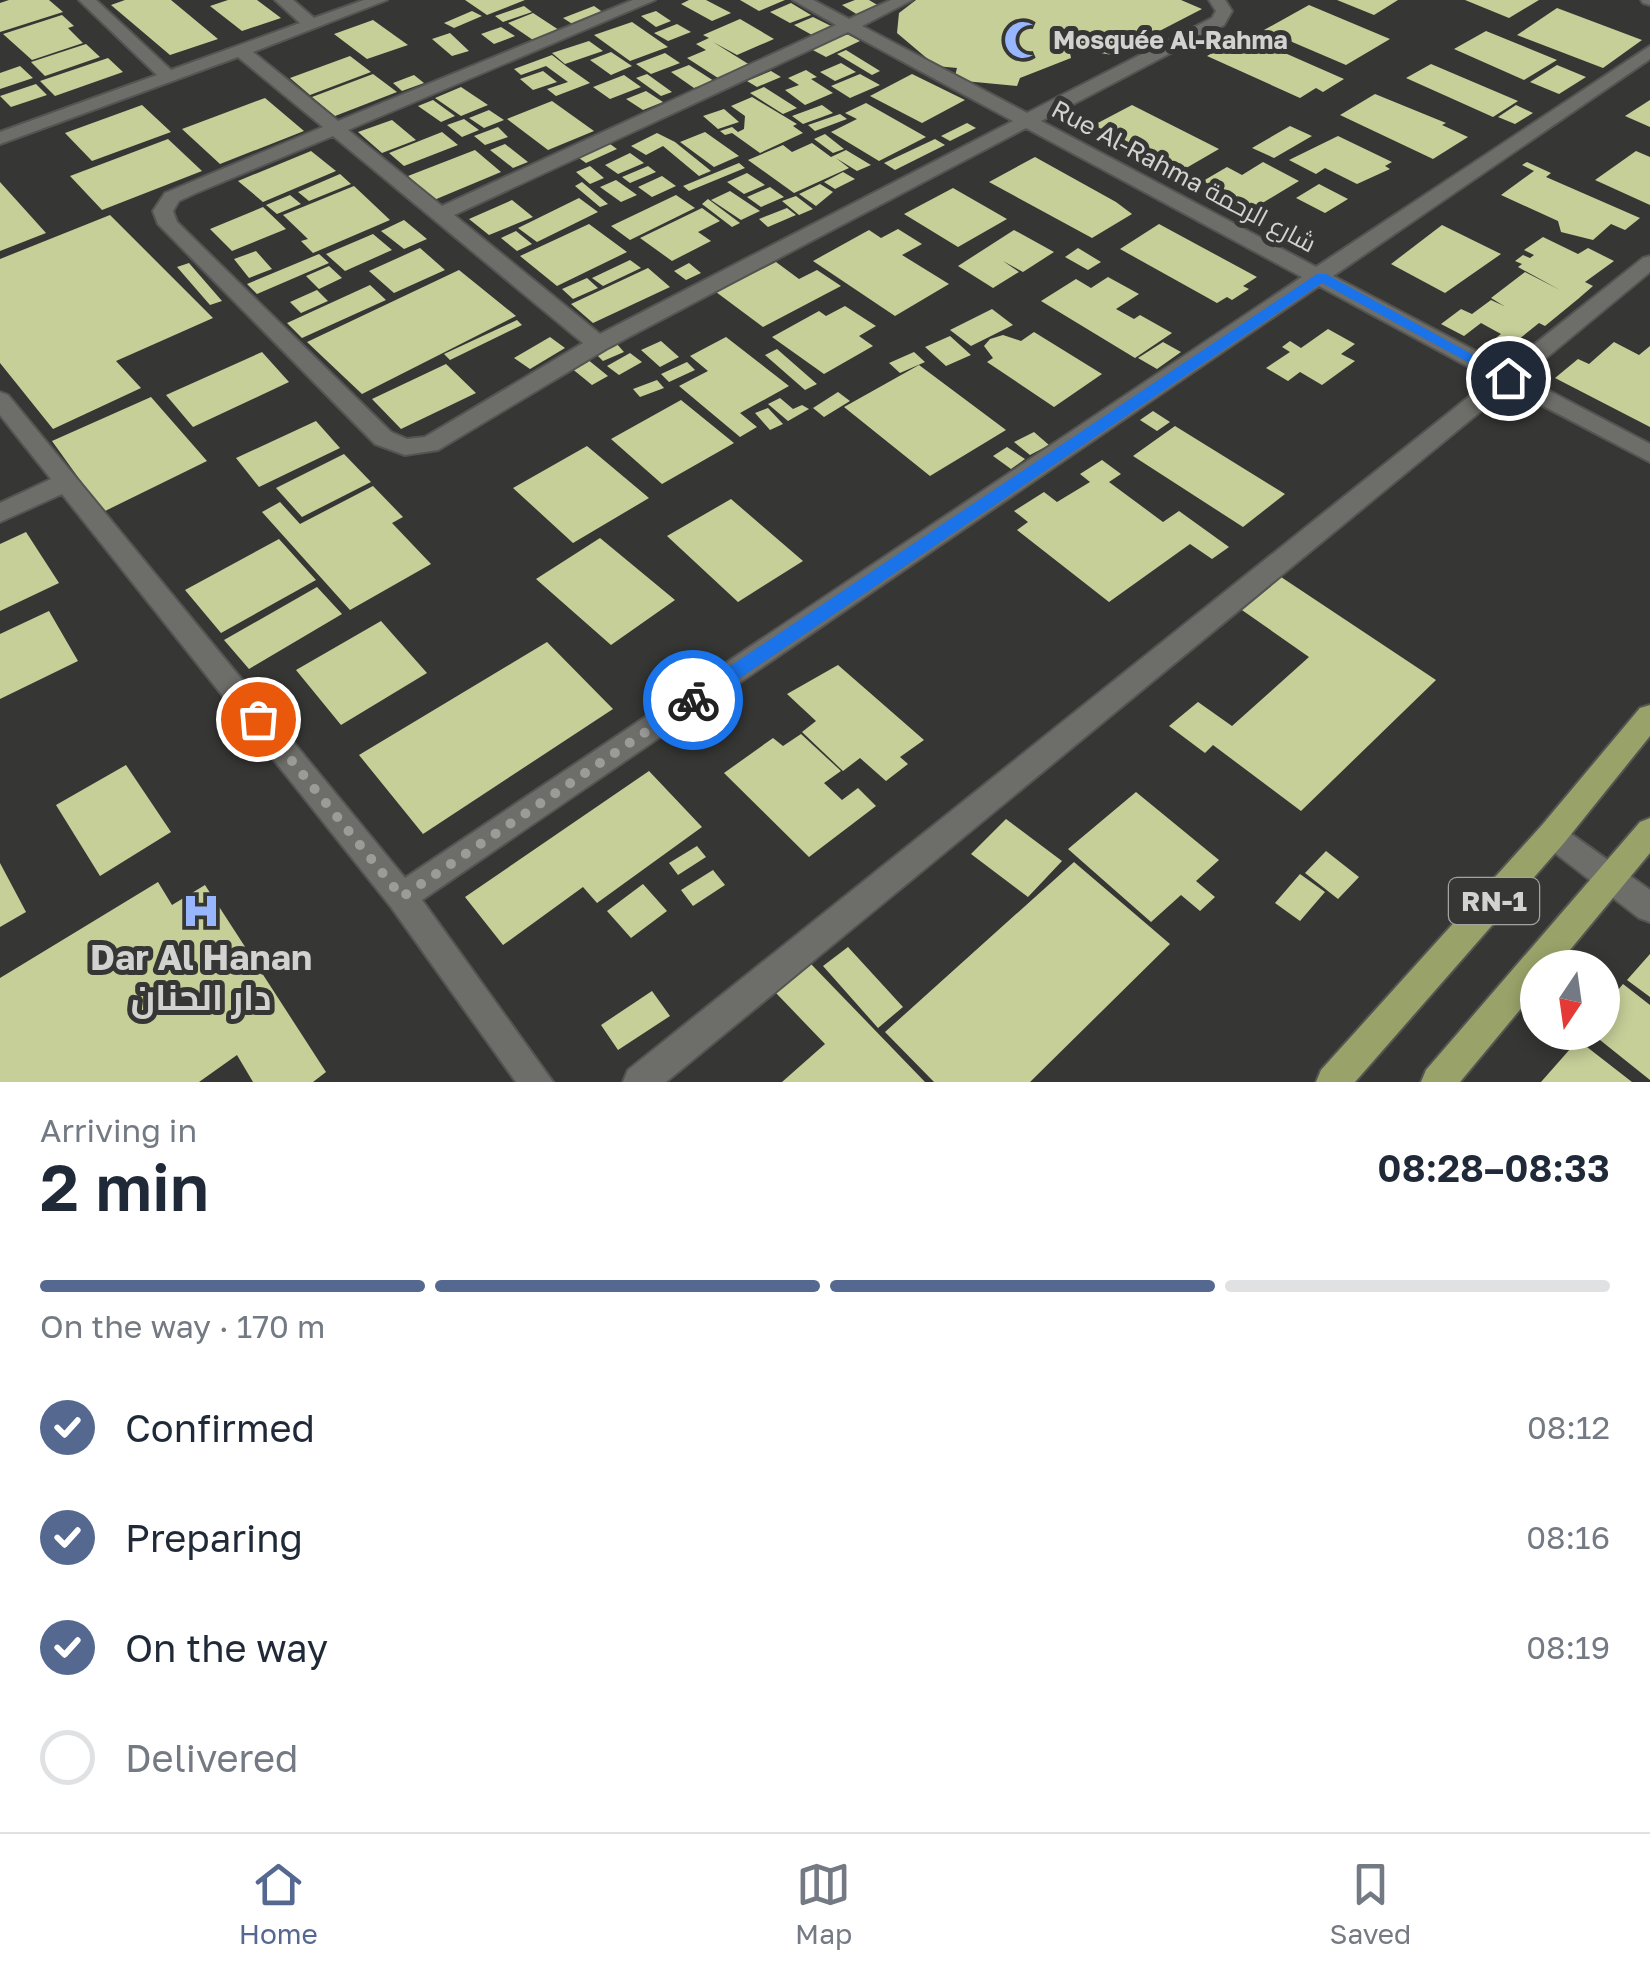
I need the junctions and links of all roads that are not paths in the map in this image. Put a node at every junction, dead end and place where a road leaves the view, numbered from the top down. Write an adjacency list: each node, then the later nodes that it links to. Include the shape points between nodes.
1 (87, 0): 12 (street)
2 (283, 0): 8 (street)
3 (378, 0): 8 (street)
4 (648, 0): 14 (street)
5 (800, 0): 9 (street, Rue Al-Rahma شارع الرحمة)
6 (904, 0): 9 (street)
7 (1217, 0): 13 (street, via 1224,11 1218,21)
8 (311, 24): 10 (street)
9 (848, 24): 13 (street, Rue Al-Rahma شارع الرحمة); 16 (street)
10 (241, 50): 12 (street); 14 (street)
11 (1650, 52): 18 (street)
12 (169, 76): 15 (street)
13 (1026, 121): 18 (street, Rue Al-Rahma شارع الرحمة); 19 (street)
14 (335, 126): 16 (street); 19 (street, via 189,188 163,211 168,224 383,438 405,447 430,444)
15 (0, 138)
16 (443, 213): 19 (street)
17 (1650, 262): 20 (street)
18 (1322, 277): 20 (street, Rue Al-Rahma شارع الرحمة); 29 (street)
19 (598, 344)
20 (1508, 378): 22 (street, Rue Al-Rahma شارع الرحمة); 32 (street)
21 (0, 400): 23 (street)
22 (1650, 454)
23 (66, 482): 24 (street); 29 (street)
24 (0, 514)
25 (1650, 716): 27 (main road, RN-1)
26 (1650, 831): 28 (main road, RN-1)
27 (1553, 834): 28 (street); 33 (main road, RN-1)
28 (1611, 880): 30 (street); 34 (main road, RN-1)
29 (402, 897): 31 (street)
30 (1650, 908)
31 (536, 1082)
32 (640, 1082)
33 (1333, 1082)
34 (1438, 1082)

